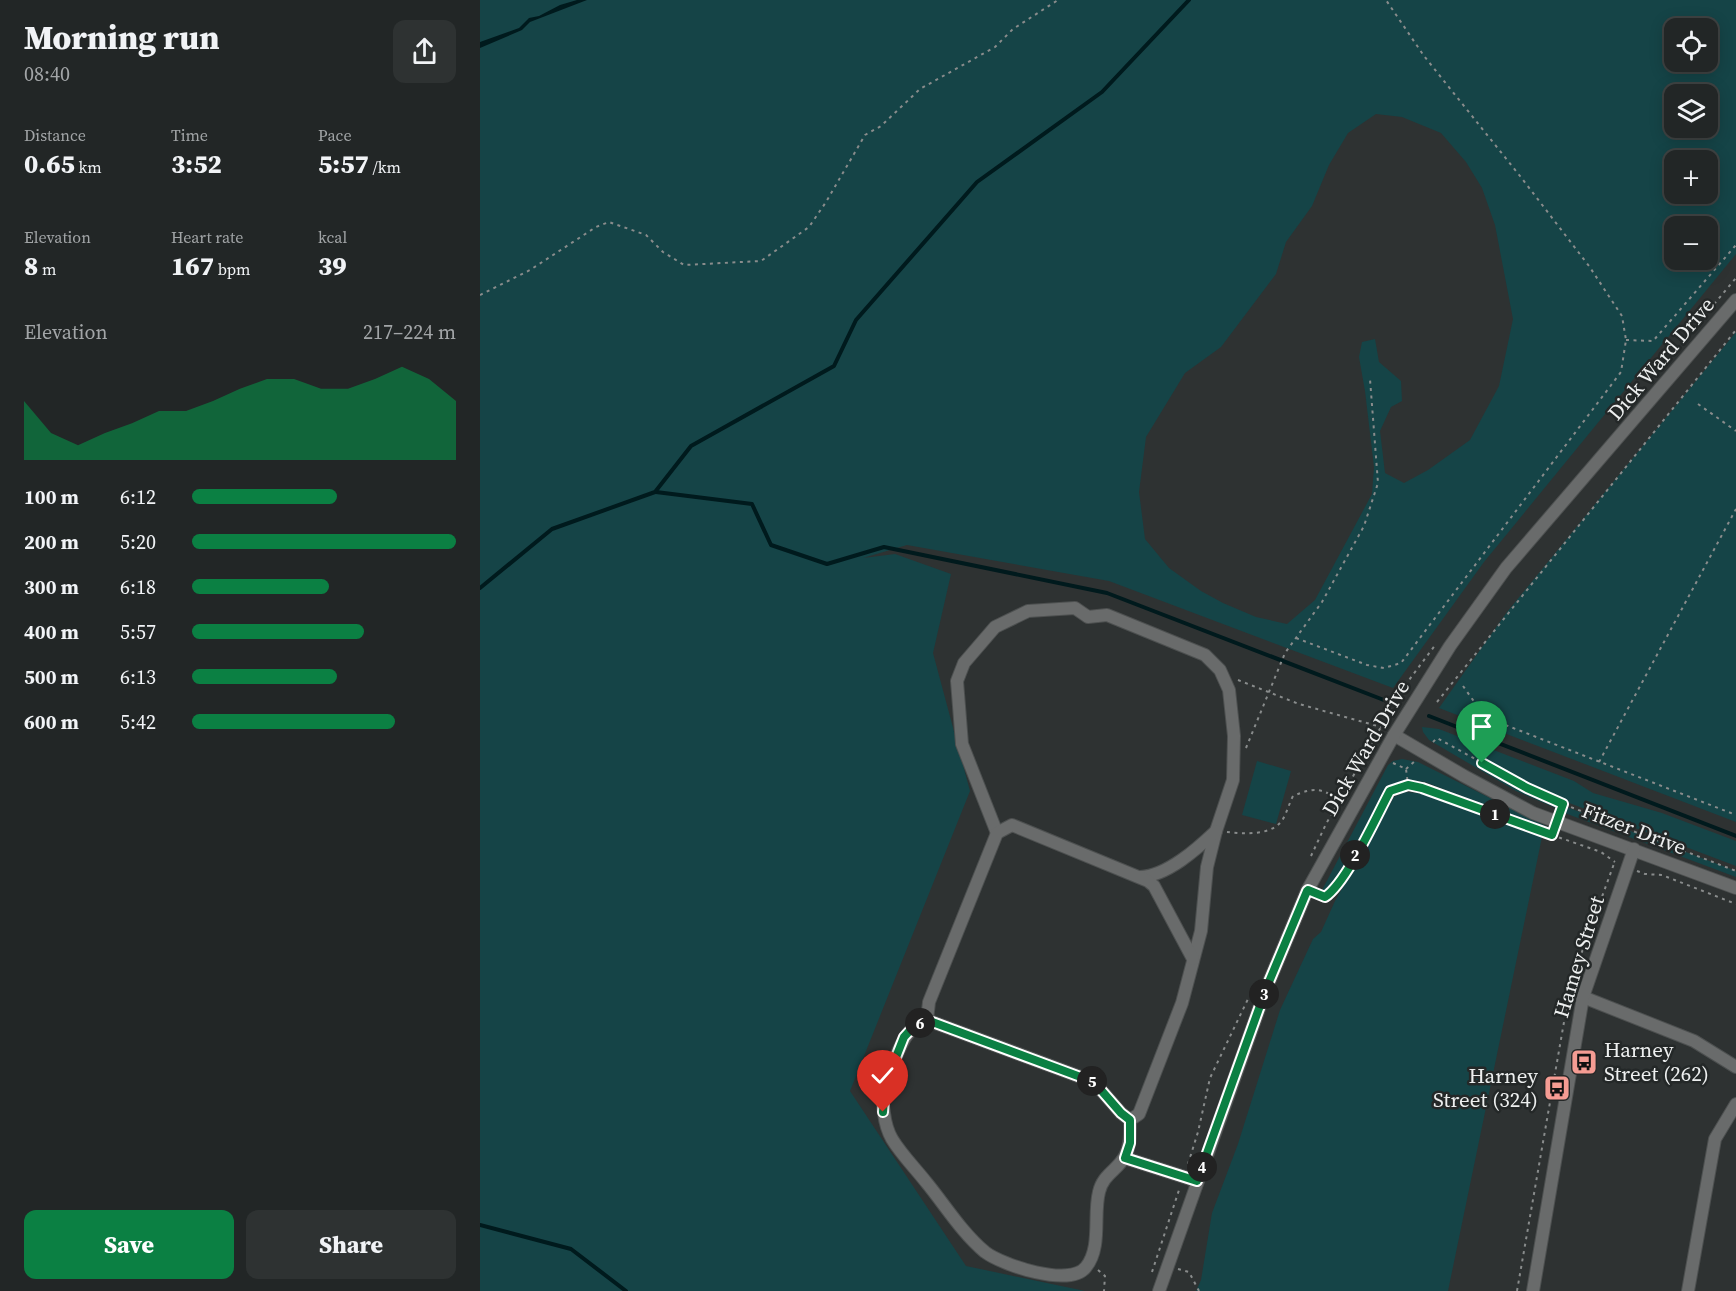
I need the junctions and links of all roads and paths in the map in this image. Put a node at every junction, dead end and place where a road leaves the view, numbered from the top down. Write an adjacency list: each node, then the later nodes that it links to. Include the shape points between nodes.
1 (1058, 0): 4 (path, via 1013,29 995,46 920,88 881,126 865,135 809,226 761,261 684,265 646,235 609,222)
2 (1386, 0): 7 (path, via 1424,56 1589,266 1622,316)
3 (1736, 245): 7 (path, via 1653,341)
4 (480, 295)
5 (1736, 300): 20 (street, Dick Ward Drive, via 1506,568 1450,646)
6 (1736, 330): 17 (path)
7 (1626, 340): 12 (path, via 1621,372 1401,663 1383,668 1367,665)
8 (1370, 379): 12 (path, via 1378,483 1364,526 1322,602)
9 (1698, 404): 10 (path)
10 (1736, 430)
11 (1736, 509): 25 (path)
12 (1296, 638): 15 (path)
13 (1225, 680): 15 (path, via 1235,679); 32 (street, via 1234,736 1233,780); 33 (street, via 1205,655 1107,615 1088,616 1075,608 1028,611 995,627 964,663 957,681 962,744)
14 (1463, 686): 25 (path, via 1485,717)
15 (1269, 692): 19 (path); 22 (path)
16 (1397, 698): 18 (path)
17 (1437, 702)
18 (1391, 708)
19 (1380, 727)
20 (1394, 735): 31 (street, Fitzer Drive, via 1473,782); 41 (street, Dick Ward Drive)
21 (1433, 742): 29 (path, via 1437,738)
22 (1246, 747)
23 (1415, 761): 26 (path)
24 (1391, 762): 26 (path)
25 (1599, 762): 30 (path)
26 (1406, 769): 27 (path)
27 (1408, 785): 34 (path, via 1458,799); 41 (path, via 1390,791 1332,892 1325,897)
28 (1339, 799): 32 (path, via 1310,789 1293,796 1274,828 1245,834)
29 (1563, 804): 31 (path); 38 (path)
30 (1736, 814)
31 (1557, 821): 34 (path); 35 (street, Fitzer Drive)
32 (1216, 831): 39 (street, via 1174,864 1157,874); 43 (street, via 1201,931)
33 (997, 833): 39 (street, via 1012,825); 45 (street, via 928,1002)
34 (1552, 835): 36 (path)
35 (1634, 849): 40 (street, Fitzer Drive); 44 (street, Hamey Street)
36 (1615, 861)
37 (1635, 870): 42 (path, via 1662,875)
38 (1736, 872)
39 (1140, 877): 43 (street, via 1154,886)
40 (1736, 888)
41 (1308, 890): 50 (street, Dick Ward Drive, via 1266,989)
42 (1736, 904)
43 (1193, 958): 48 (street, via 1182,1003 1139,1114)
44 (1583, 997): 46 (street, via 1694,1041); 56 (street, Hamey Street)
45 (927, 1020): 48 (street, via 1094,1082); 51 (street, via 916,1024 904,1037 885,1085 883,1112 892,1138 971,1237 995,1258 1053,1276 1073,1276)
46 (1736, 1067)
47 (1736, 1104): 57 (street, via 1715,1139)
48 (1130, 1120): 49 (street, via 1130,1143)
49 (1125, 1158): 50 (street); 51 (street, via 1101,1185 1095,1247)
50 (1197, 1181): 54 (street, Dick Ward Drive)
51 (1089, 1263): 53 (path, via 1105,1276)
52 (1189, 1272): 55 (path)
53 (1104, 1291)
54 (1159, 1291)
55 (1199, 1291)
56 (1533, 1291)
57 (1688, 1291)

